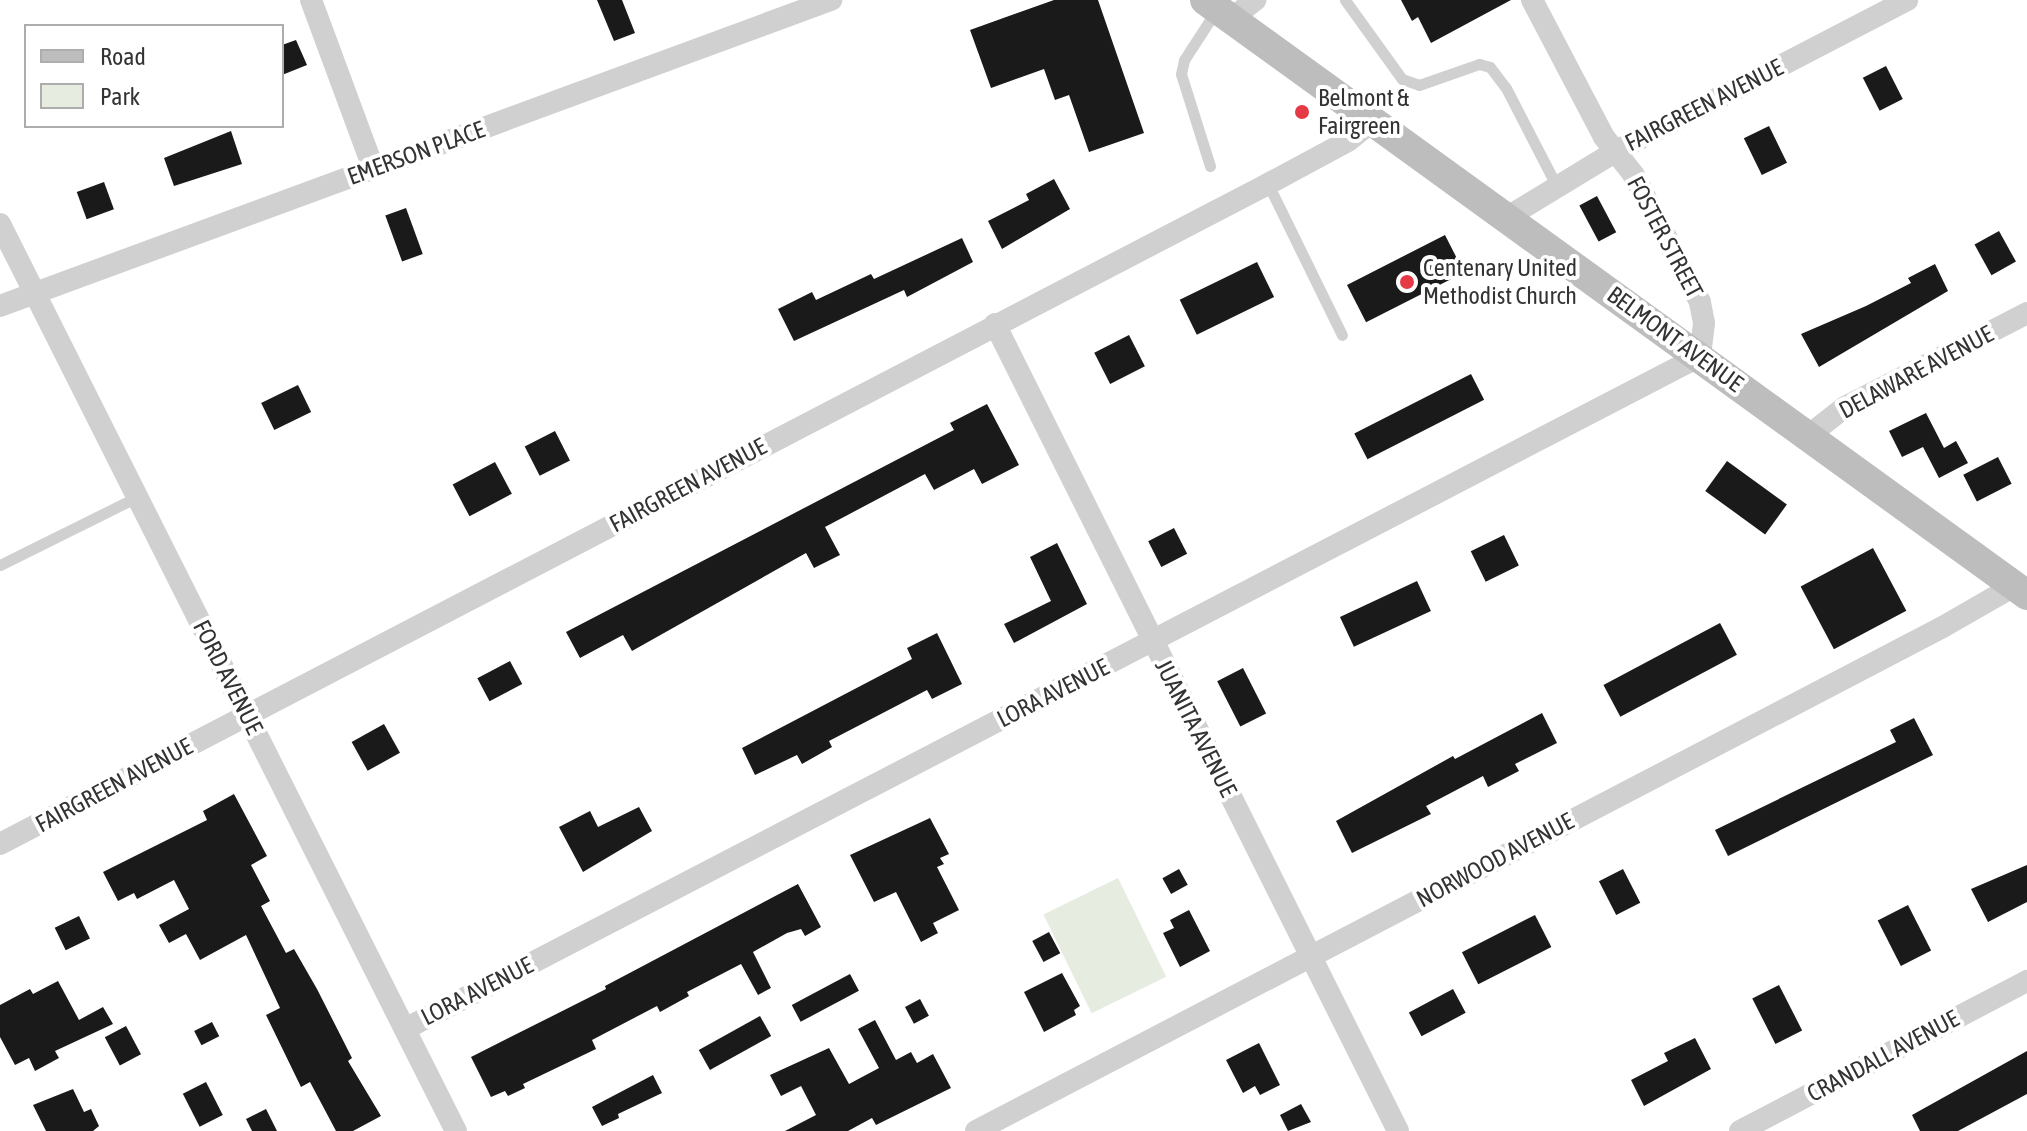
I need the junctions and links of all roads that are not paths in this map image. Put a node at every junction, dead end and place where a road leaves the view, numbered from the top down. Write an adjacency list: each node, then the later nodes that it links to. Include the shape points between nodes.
1 (311, 0): 11 (street)
2 (831, 0): 11 (street, EMERSON PLACE)
3 (1255, 0): 7 (street)
4 (1345, 0): 13 (lane, via 1402,79 1419,85 1479,64 1490,67)
5 (1532, 0): 9 (street, FOSTER STREET)
6 (1907, 0): 9 (street, FAIRGREEN AVENUE)
7 (1218, 9): 8 (main road, BELMONT AVENUE); 10 (lane, via 1184,60 1181,74)
8 (1373, 121): 12 (street, FAIRGREEN AVENUE, via 1348,141); 14 (main road, BELMONT AVENUE)
9 (1616, 151): 13 (street, FAIRGREEN AVENUE); 21 (street, FOSTER STREET, via 1700,302)
10 (1210, 166)
11 (373, 168): 16 (street, EMERSON PLACE)
12 (1268, 184): 19 (street, FAIRGREEN AVENUE); 20 (lane)
13 (1556, 185): 14 (street, FAIRGREEN AVENUE)
14 (1506, 218): 21 (main road, BELMONT AVENUE)
15 (0, 224): 16 (street, FORD AVENUE)
16 (35, 293): 17 (street, EMERSON PLACE); 23 (street, FORD AVENUE)
17 (0, 306)
18 (2027, 313): 22 (street, DELAWARE AVENUE, via 1845,407)
19 (995, 324): 26 (street, JUANITA AVENUE); 27 (street, FAIRGREEN AVENUE)
20 (1342, 335)
21 (1700, 356): 22 (main road, BELMONT AVENUE); 26 (street, LORA AVENUE)
22 (1808, 436): 25 (main road, BELMONT AVENUE)
23 (137, 497): 24 (lane); 27 (street, FORD AVENUE)
24 (0, 565)
25 (2020, 590): 29 (street, NORWOOD AVENUE)
26 (1153, 641): 29 (street, JUANITA AVENUE); 31 (street, LORA AVENUE)
27 (247, 715): 28 (street, FAIRGREEN AVENUE); 31 (street, FORD AVENUE)
28 (0, 844)
29 (1311, 956): 33 (street, NORWOOD AVENUE); 34 (street, JUANITA AVENUE)
30 (2027, 981): 35 (street, CRANDALL AVENUE)
31 (405, 1029): 32 (street, FORD AVENUE)
32 (456, 1131)
33 (976, 1131)
34 (1398, 1131)
35 (1740, 1131)

